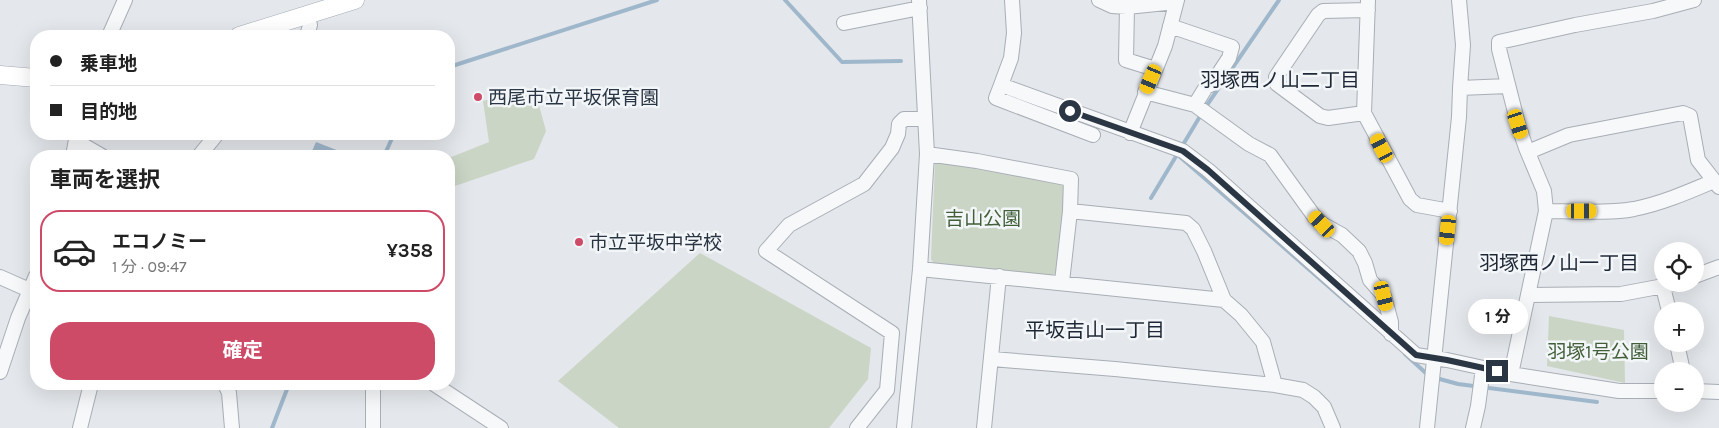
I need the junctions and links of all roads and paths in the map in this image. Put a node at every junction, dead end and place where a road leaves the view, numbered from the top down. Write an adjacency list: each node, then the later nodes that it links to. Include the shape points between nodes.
1 (125, 0): 14 (street)
2 (355, 0): 11 (main road)
3 (1012, 0): 26 (street, via 1014,33 1011,58 1000,90 1087,126)
4 (1099, 0): 10 (street, via 1112,6)
5 (1459, 0): 21 (street, via 1463,45)
6 (1694, 0): 20 (street, via 1499,42)
7 (1177, 1): 10 (street); 13 (street)
8 (920, 4): 12 (street); 25 (street)
9 (1368, 5): 24 (street); 24 (street, via 1318,15 1276,77 1277,84 1320,116 1328,118)
10 (1127, 7): 17 (street, via 1126,60)
11 (307, 15): 15 (main road); 16 (street)
12 (844, 23)
13 (1170, 26): 17 (street); 23 (street, via 1232,47 1229,58)
14 (112, 30)
15 (275, 30)
16 (309, 30)
17 (1155, 68): 22 (street)
18 (0, 75): 19 (main road)
19 (30, 78)
20 (1508, 86): 21 (street); 31 (street)
21 (1460, 88): 35 (street)
22 (1145, 92): 23 (street); 26 (street)
23 (1195, 105): 48 (street, via 1270,155 1322,224 1342,235 1359,252 1370,280 1384,296)
24 (1364, 113): 35 (street, via 1410,199 1418,205)
25 (926, 119): 32 (street); 66 (street, via 904,119 899,124 892,148 864,184 789,225 766,251 892,334 887,390)
26 (1130, 133): 48 (street, via 1183,151 1208,170)
27 (81, 140): 29 (street)
28 (213, 140): 30 (street)
29 (94, 150)
30 (204, 150)
31 (1528, 152): 33 (street, via 1569,135 1683,113 1690,116 1698,160); 36 (street, via 1544,191)
32 (927, 154): 34 (street, via 1071,179); 38 (street)
33 (1717, 184): 36 (street, via 1671,200 1618,211)
34 (1070, 211): 42 (street); 47 (street, via 1186,223 1193,229)
35 (1450, 211): 50 (street)
36 (1546, 211): 45 (street)
37 (1719, 267): 39 (street)
38 (920, 269): 40 (street); 67 (street)
39 (1704, 273)
40 (999, 276): 42 (street); 49 (street)
41 (0, 278): 44 (street)
42 (1062, 282): 47 (street)
43 (1654, 288): 45 (street, via 1621,294)
44 (30, 291)
45 (1528, 295): 53 (street)
46 (30, 297): 52 (street)
47 (1224, 300): 54 (street, via 1263,342)
48 (1391, 334): 50 (street, via 1416,355)
49 (992, 359): 54 (street); 68 (street)
50 (1434, 359): 51 (street); 70 (street)
51 (1483, 368): 53 (street); 71 (street)
52 (0, 372)
53 (1511, 374): 59 (street, via 1619,391)
54 (1275, 385): 69 (street, via 1303,390 1314,397 1324,407)
55 (90, 390): 62 (street)
56 (228, 390): 63 (street)
57 (373, 390): 64 (street)
58 (443, 390): 65 (street)
59 (1654, 391)
60 (1704, 391): 61 (street)
61 (1719, 392)
62 (80, 428)
63 (232, 428)
64 (373, 428)
65 (500, 428)
66 (857, 428)
67 (904, 428)
68 (984, 428)
69 (1333, 428)
70 (1427, 428)
71 (1473, 428)

